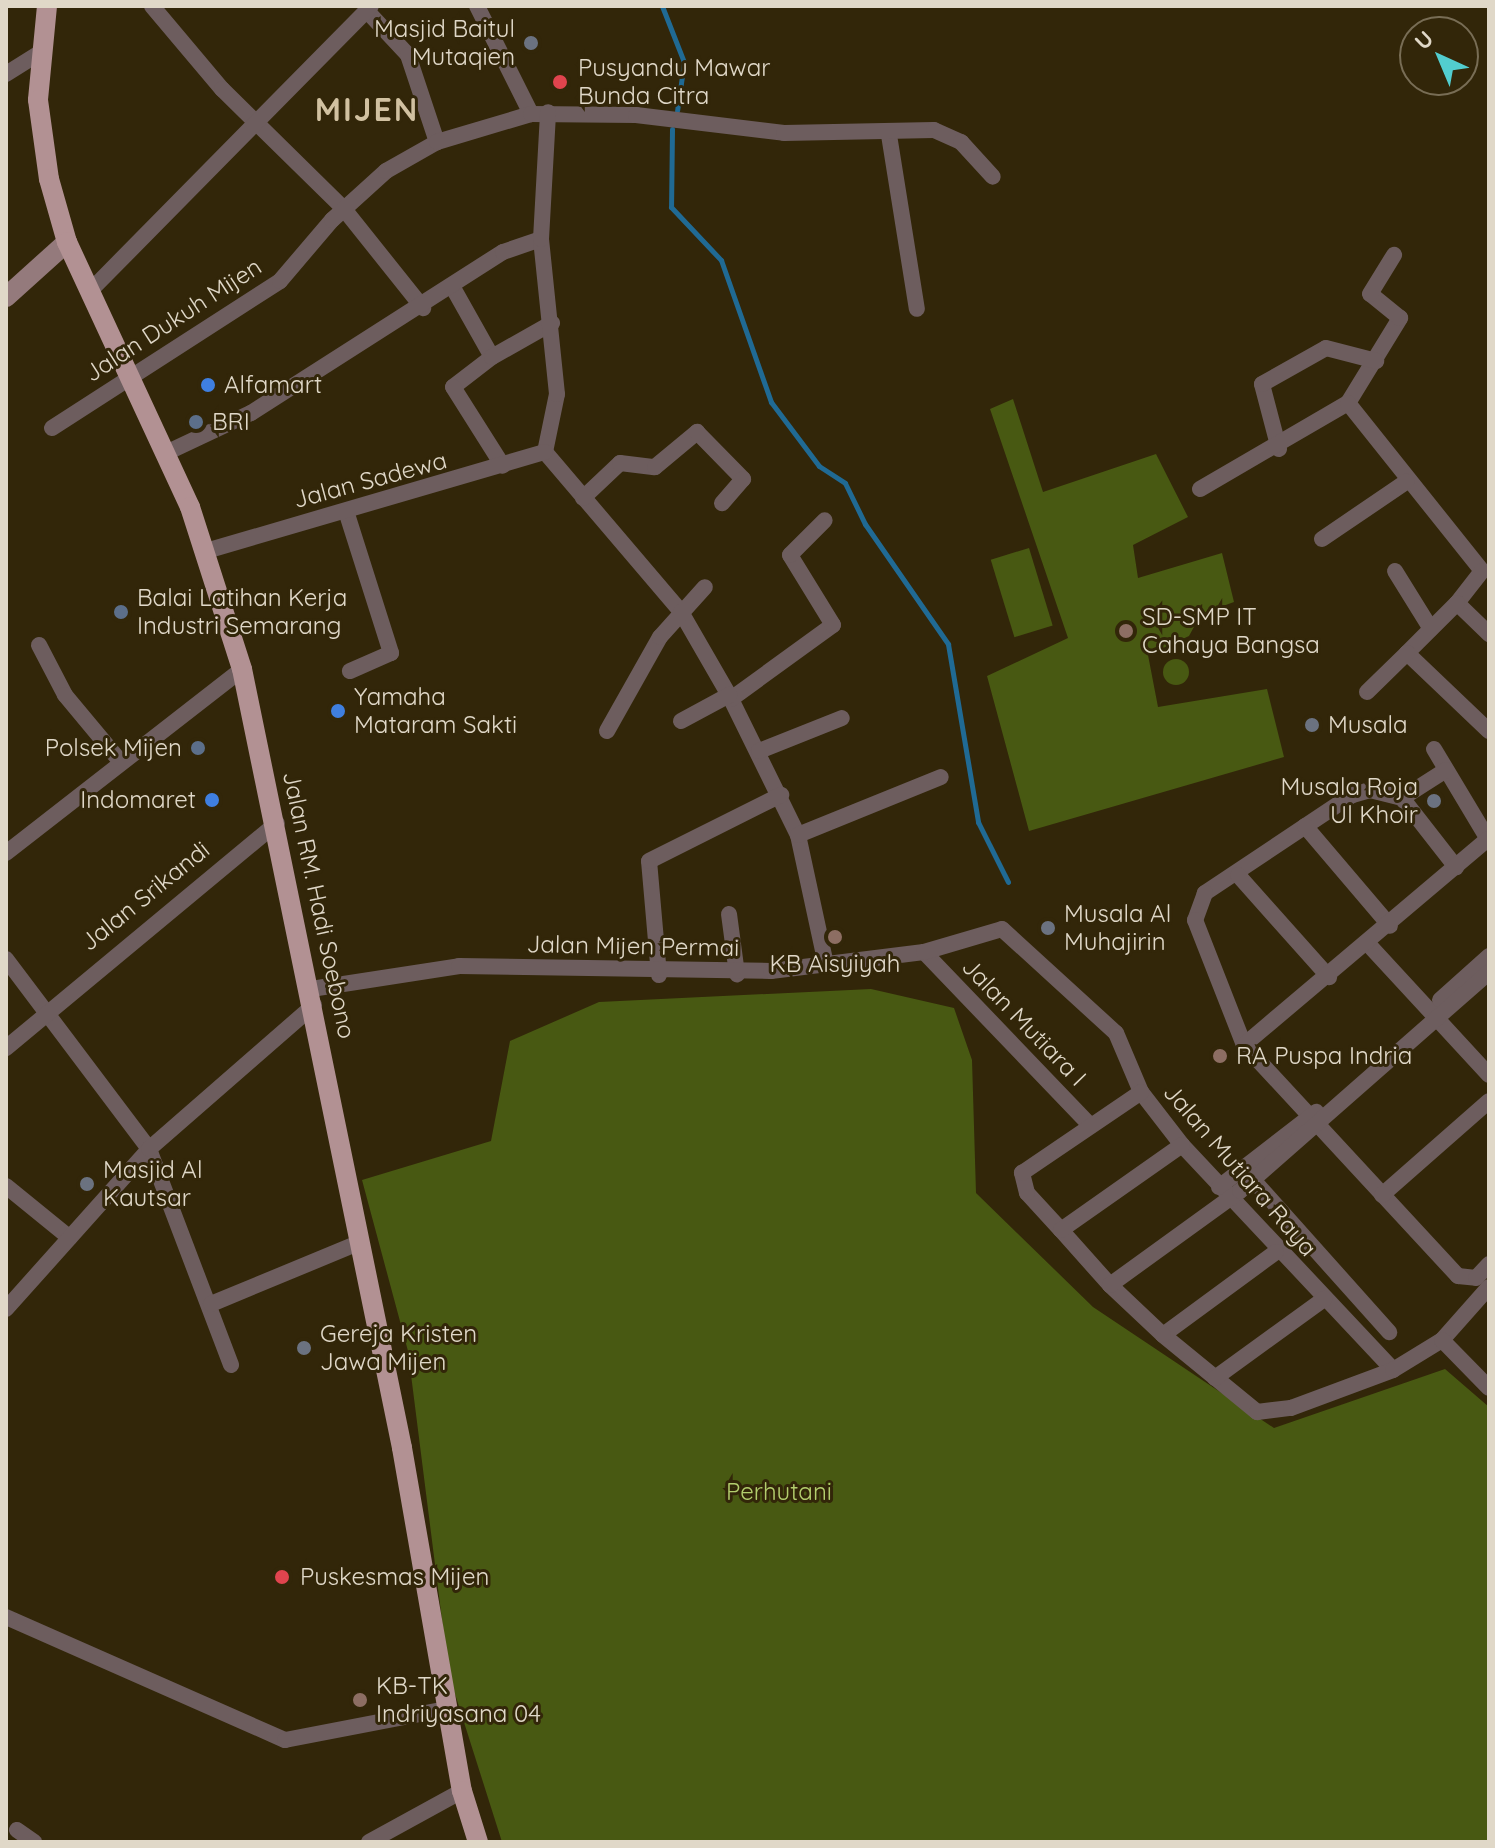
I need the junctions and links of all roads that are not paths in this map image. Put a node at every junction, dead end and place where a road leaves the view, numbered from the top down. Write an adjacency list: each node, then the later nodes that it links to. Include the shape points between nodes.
1 (47, 6): 5 (main road, Jalan RM. Hadi Soebono)
2 (152, 6): 8 (street)
3 (477, 6): 7 (street)
4 (369, 8): 8 (street); 10 (street, via 408,55)
5 (40, 53): 6 (street); 14 (main road, Jalan RM. Hadi Soebono, via 41,134)
6 (6, 74)
7 (539, 113): 9 (street, Jalan Dukuh Mijen); 10 (street, Jalan Dukuh Mijen); 13 (street)
8 (256, 120): 12 (street); 17 (street)
9 (889, 135): 11 (street, Jalan Dukuh Mijen, via 949,134); 20 (street)
10 (437, 142): 12 (street, Jalan Dukuh Mijen, via 386,171)
11 (993, 177)
12 (344, 209): 19 (street); 24 (street, Jalan Dukuh Mijen, via 280,281)
13 (541, 239): 16 (street, via 503,252); 21 (street)
14 (67, 242): 17 (main road, Jalan RM. Hadi Soebono); 18 (street)
15 (1394, 255): 23 (street, via 1371,289 1400,318)
16 (452, 286): 19 (street); 22 (street)
17 (92, 289): 24 (main road, Jalan RM. Hadi Soebono)
18 (6, 297)
19 (423, 308): 28 (street, via 251,413)
20 (917, 309)
21 (552, 323): 22 (street); 29 (street, via 557,394)
22 (492, 357): 30 (street, via 453,387)
23 (1376, 361): 25 (street); 27 (street, via 1326,348 1262,384)
24 (134, 373): 26 (street, Jalan Dukuh Mijen); 28 (main road, Jalan RM. Hadi Soebono)
25 (1348, 403): 27 (street); 31 (street)
26 (52, 428)
27 (1279, 449): 32 (street)
28 (168, 452): 38 (main road, Jalan RM. Hadi Soebono)
29 (545, 452): 30 (street, Jalan Sadewa); 33 (street)
30 (503, 466): 35 (street, Jalan Sadewa)
31 (1406, 482): 37 (street); 39 (street)
32 (1200, 489)
33 (583, 498): 34 (street, via 620,463 655,467 697,432 743,479); 43 (street)
34 (722, 503)
35 (346, 511): 38 (street, Jalan Sadewa); 49 (street, via 391,653)
36 (825, 520): 51 (street, via 790,555 833,625)
37 (1322, 539)
38 (206, 551): 48 (main road, Jalan RM. Hadi Soebono)
39 (1485, 566): 42 (street)
40 (1395, 571): 44 (street)
41 (705, 587): 43 (street)
42 (1457, 603): 44 (street); 45 (street)
43 (681, 612): 51 (street); 54 (street)
44 (1431, 629): 47 (street)
45 (1489, 634)
46 (39, 645): 58 (street, via 65,695)
47 (1407, 653): 50 (street); 55 (street)
48 (242, 669): 58 (street); 63 (main road, Jalan RM. Hadi Soebono)
49 (350, 671)
50 (1367, 692)
51 (730, 697): 53 (street); 57 (street)
52 (842, 718): 57 (street)
53 (681, 721)
54 (607, 731)
55 (1489, 731)
56 (1434, 749): 59 (street)
57 (759, 751): 61 (street)
58 (120, 761): 67 (street)
59 (1446, 770): 62 (street); 66 (street)
60 (941, 777): 65 (street)
61 (781, 795): 65 (street); 80 (street, via 649,861)
62 (1402, 798): 64 (street, via 1362,790); 68 (street)
63 (277, 823): 82 (main road, Jalan RM. Hadi Soebono); 83 (street, Jalan Srikandi)
64 (1305, 826): 69 (street); 71 (street)
65 (798, 835): 77 (street)
66 (1488, 840): 68 (street)
67 (6, 853)
68 (1456, 867): 71 (street)
69 (1238, 875): 81 (street); 85 (street, via 1205,893 1197,930)
70 (729, 914): 79 (street)
71 (1390, 926): 73 (street)
72 (998, 928): 74 (street, Jalan Mijen Permai); 88 (street, Jalan Mutiara Raya, via 1116,1033)
73 (1369, 945): 81 (street); 84 (street)
74 (924, 952): 77 (street, Jalan Mijen Permai); 91 (street, Jalan Mutiara I)
75 (1489, 956): 84 (street)
76 (6, 959): 83 (street)
77 (826, 964): 79 (street, Jalan Mijen Permai)
78 (1489, 972): 84 (street)
79 (737, 974): 80 (street, Jalan Mijen Permai)
80 (659, 975): 82 (street, Jalan Mijen Permai, via 459,966)
81 (1329, 977): 85 (street)
82 (313, 997): 93 (street); 100 (main road, Jalan RM. Hadi Soebono)
83 (46, 1010): 86 (street, Jalan Srikandi); 93 (street)
84 (1432, 1015): 87 (street); 90 (street)
85 (1244, 1045): 90 (street)
86 (6, 1048)
87 (1489, 1075)
88 (1141, 1092): 91 (street); 92 (street, Jalan Mutiara Raya)
89 (1489, 1101): 97 (street)
90 (1313, 1122): 94 (street); 97 (street)
91 (1090, 1125): 98 (street, via 1021,1177)
92 (1182, 1145): 96 (street, Jalan Mutiara Raya); 98 (street)
93 (149, 1149): 99 (street); 106 (street)
94 (1248, 1174): 96 (street); 108 (street)
95 (6, 1186): 99 (street)
96 (1223, 1193): 101 (street, Jalan Mutiara Raya); 103 (street)
97 (1382, 1195): 102 (street, via 1458,1276 1476,1278)
98 (1061, 1230): 103 (street)
99 (70, 1238): 107 (street)
100 (358, 1243): 106 (street); 116 (main road, Jalan RM. Hadi Soebono)
101 (1276, 1252): 105 (street, Jalan Mutiara Raya); 109 (street)
102 (1489, 1264)
103 (1110, 1285): 109 (street)
104 (1489, 1287): 110 (street)
105 (1324, 1299): 112 (street, Jalan Mutiara Raya); 113 (street)
106 (211, 1304): 111 (street)
107 (6, 1309)
108 (1389, 1332)
109 (1163, 1335): 113 (street)
110 (1442, 1340): 112 (street); 114 (street)
111 (231, 1365)
112 (1393, 1370): 113 (street, via 1268,1412 1250,1408)
113 (1215, 1378)
114 (1489, 1388)
115 (6, 1617): 116 (street, via 285,1740)
116 (446, 1709): 117 (main road, Jalan RM. Hadi Soebono)
117 (462, 1791): 120 (street); 121 (main road, Jalan RM. Hadi Soebono)
118 (17, 1830): 119 (street)
119 (34, 1842)
120 (369, 1842)
121 (478, 1842)

